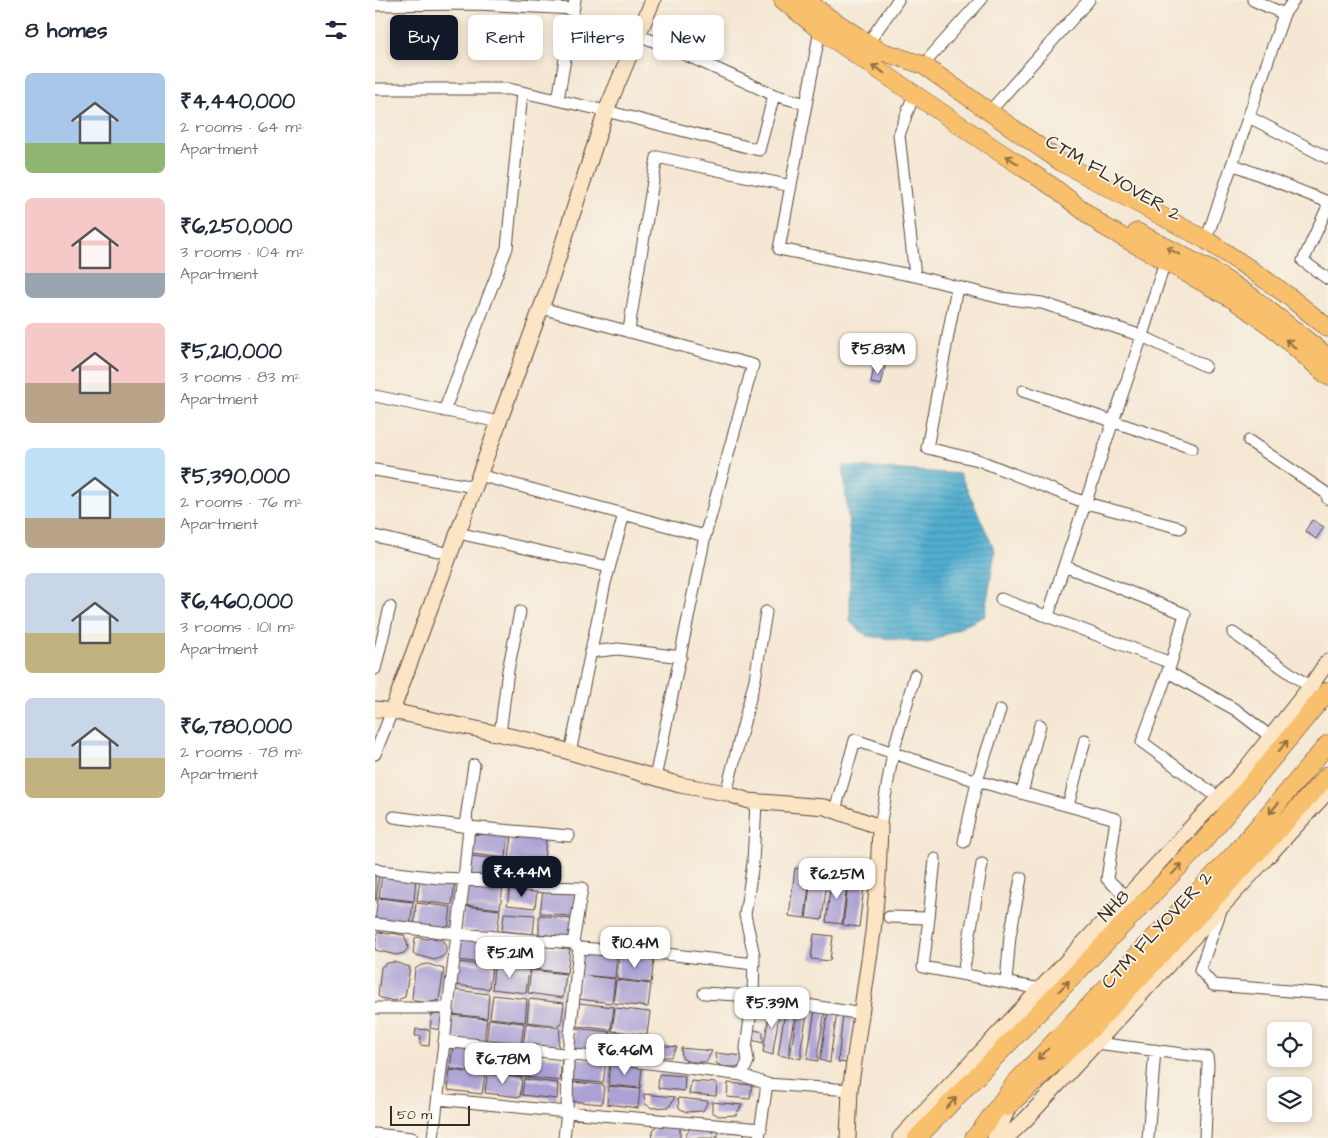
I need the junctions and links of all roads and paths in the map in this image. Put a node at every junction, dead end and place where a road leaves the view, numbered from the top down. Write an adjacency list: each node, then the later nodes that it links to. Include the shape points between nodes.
1 (653, 0): 12 (street)
2 (898, 0): 15 (street)
3 (981, 0): 17 (street)
4 (1089, 0): 25 (street)
5 (1253, 0): 11 (street)
6 (1294, 0): 11 (street)
7 (467, 2): 9 (street); 10 (street)
8 (796, 2): 13 (main road)
9 (574, 4): 22 (street)
10 (375, 5)
11 (1284, 14): 26 (street)
12 (643, 23)
13 (824, 24): 15 (main road); 20 (main road, one-way to 13); 23 (street)
14 (643, 37): 21 (street)
15 (874, 47): 17 (main road)
16 (627, 60): 24 (street)
17 (918, 68): 25 (main road); 42 (main road, CTM FLYOVER 2, via 1064,177 1220,262 1267,292)
18 (375, 88): 19 (street, via 509,89)
19 (522, 92): 22 (street); 48 (street, via 507,248)
20 (914, 94): 30 (main road, one-way to 20); 35 (street, via 899,135)
21 (774, 95): 23 (street); 24 (street, via 759,150)
22 (558, 100): 24 (street)
23 (806, 104): 29 (street)
24 (606, 110): 38 (street)
25 (989, 112): 33 (main road, via 1061,162)
26 (1249, 117): 27 (street); 28 (street)
27 (1328, 158)
28 (1232, 164): 31 (street); 33 (street)
29 (791, 186): 35 (street, via 779,249); 40 (street, via 657,157)
30 (1053, 187): 34 (main road, via 1103,226); 43 (main road, one-way to 30, via 1252,296 1212,271)
31 (1328, 202)
32 (1328, 206): 36 (street, via 1303,261)
33 (1206, 240): 39 (main road)
34 (1165, 261): 41 (street); 45 (main road, one-way to 34, via 1272,327 1234,300)
35 (915, 276): 37 (street)
36 (1328, 279)
37 (957, 286): 41 (street, via 1001,298 1042,303); 56 (street, via 927,448 978,460)
38 (541, 308): 40 (street); 50 (street)
39 (1328, 328)
40 (629, 332): 61 (street, via 753,365)
41 (1142, 336): 44 (street); 49 (street)
42 (1328, 339)
43 (1328, 357)
44 (1205, 366)
45 (1328, 376)
46 (1023, 391): 49 (street)
47 (375, 396): 48 (street)
48 (444, 411): 50 (street)
49 (1113, 421): 52 (street); 56 (street)
50 (499, 422): 54 (street)
51 (1249, 441): 55 (street, via 1326,493)
52 (1192, 448)
53 (375, 470): 54 (street)
54 (477, 481): 57 (street); 59 (street)
55 (1328, 499)
56 (1086, 503): 58 (street); 63 (street)
57 (624, 514): 61 (street); 64 (street)
58 (1180, 528)
59 (458, 533): 62 (street); 64 (street)
60 (375, 536): 62 (street)
61 (705, 536): 72 (street)
62 (450, 554): 81 (street)
63 (1064, 566): 69 (street); 74 (street, via 1185,614)
64 (609, 567): 71 (street)
65 (1001, 599): 69 (street)
66 (390, 607): 75 (street)
67 (520, 612): 83 (street)
68 (767, 612): 95 (street, via 755,679)
69 (1047, 616): 74 (street)
70 (1233, 633): 77 (street)
71 (590, 652): 72 (street, via 618,649); 87 (street)
72 (681, 657): 92 (street)
73 (1328, 661): 77 (street)
74 (1169, 667): 84 (street); 97 (street, via 1142,742)
75 (375, 670)
76 (915, 675): 88 (street)
77 (1310, 687): 84 (street)
78 (1328, 691): 107 (main road, NH8, one-way to 78)
79 (375, 709): 81 (street)
80 (1000, 710): 93 (street)
81 (392, 712): 83 (street); 89 (street)
82 (1041, 725): 96 (street)
83 (500, 734): 87 (street)
84 (1271, 737): 97 (street)
85 (1085, 740): 99 (street)
86 (1328, 744): 141 (main road, one-way to 141, via 1236,852 1015,1083)
87 (570, 752): 92 (street)
88 (893, 752): 93 (street); 100 (street, via 855,740); 103 (street)
89 (375, 754)
90 (473, 765): 102 (street, via 466,818)
91 (1328, 775): 141 (main road, CTM FLYOVER 2, via 1111,1009)
92 (655, 778): 95 (street)
93 (977, 781): 96 (street); 106 (street)
94 (1328, 791): 114 (street)
95 (726, 792): 98 (street)
96 (1022, 793): 99 (street)
97 (1219, 798): 104 (street)
98 (756, 802): 100 (street); 120 (street, via 753,863 745,915)
99 (1068, 806): 113 (street, via 1116,819 1107,879)
100 (835, 810): 103 (street)
101 (394, 817): 102 (street)
102 (469, 827): 105 (street); 112 (street)
103 (880, 827): 129 (street, via 873,932)
104 (1187, 832): 107 (street); 113 (street)
105 (569, 836)
106 (964, 842)
107 (1201, 844): 148 (main road, NH8, one-way to 107)
108 (935, 860): 116 (street)
109 (982, 864): 121 (street)
110 (375, 869): 112 (street)
111 (1021, 878): 122 (street, via 1010,936)
112 (464, 879): 118 (street); 119 (street, via 582,888)
113 (1127, 898): 123 (street)
114 (1222, 906): 125 (street, via 1200,970 1213,986); 131 (street)
115 (889, 917): 116 (street)
116 (929, 918): 121 (street, via 923,967)
117 (375, 924): 118 (street)
118 (457, 934): 119 (street); 128 (street)
119 (576, 946): 120 (street); 133 (street)
120 (754, 964): 126 (street)
121 (963, 974): 122 (street)
122 (1006, 982): 123 (street)
123 (1041, 989): 147 (street)
124 (703, 994): 126 (street)
125 (1328, 994)
126 (753, 996): 129 (street); 134 (street, via 746,1048 748,1062)
127 (375, 1008): 128 (street)
128 (448, 1008): 130 (street)
129 (862, 1014): 136 (street)
130 (444, 1041): 133 (street); 137 (street)
131 (1096, 1042): 132 (street); 149 (street)
132 (1155, 1050): 150 (street); 151 (street, via 1207,1057)
133 (567, 1054): 134 (street); 138 (street)
134 (742, 1074): 135 (street)
135 (767, 1084): 136 (street); 139 (street)
136 (850, 1090): 146 (street)
137 (438, 1099): 138 (street); 144 (street)
138 (567, 1112): 139 (street); 145 (street)
139 (760, 1133)
140 (375, 1134): 142 (street)
141 (983, 1135)
142 (407, 1138): 143 (street)
143 (412, 1138)
144 (433, 1138)
145 (564, 1138)
146 (848, 1138)
147 (900, 1138)
148 (917, 1138)
149 (1006, 1138)
150 (1148, 1138)
151 (1205, 1138)

